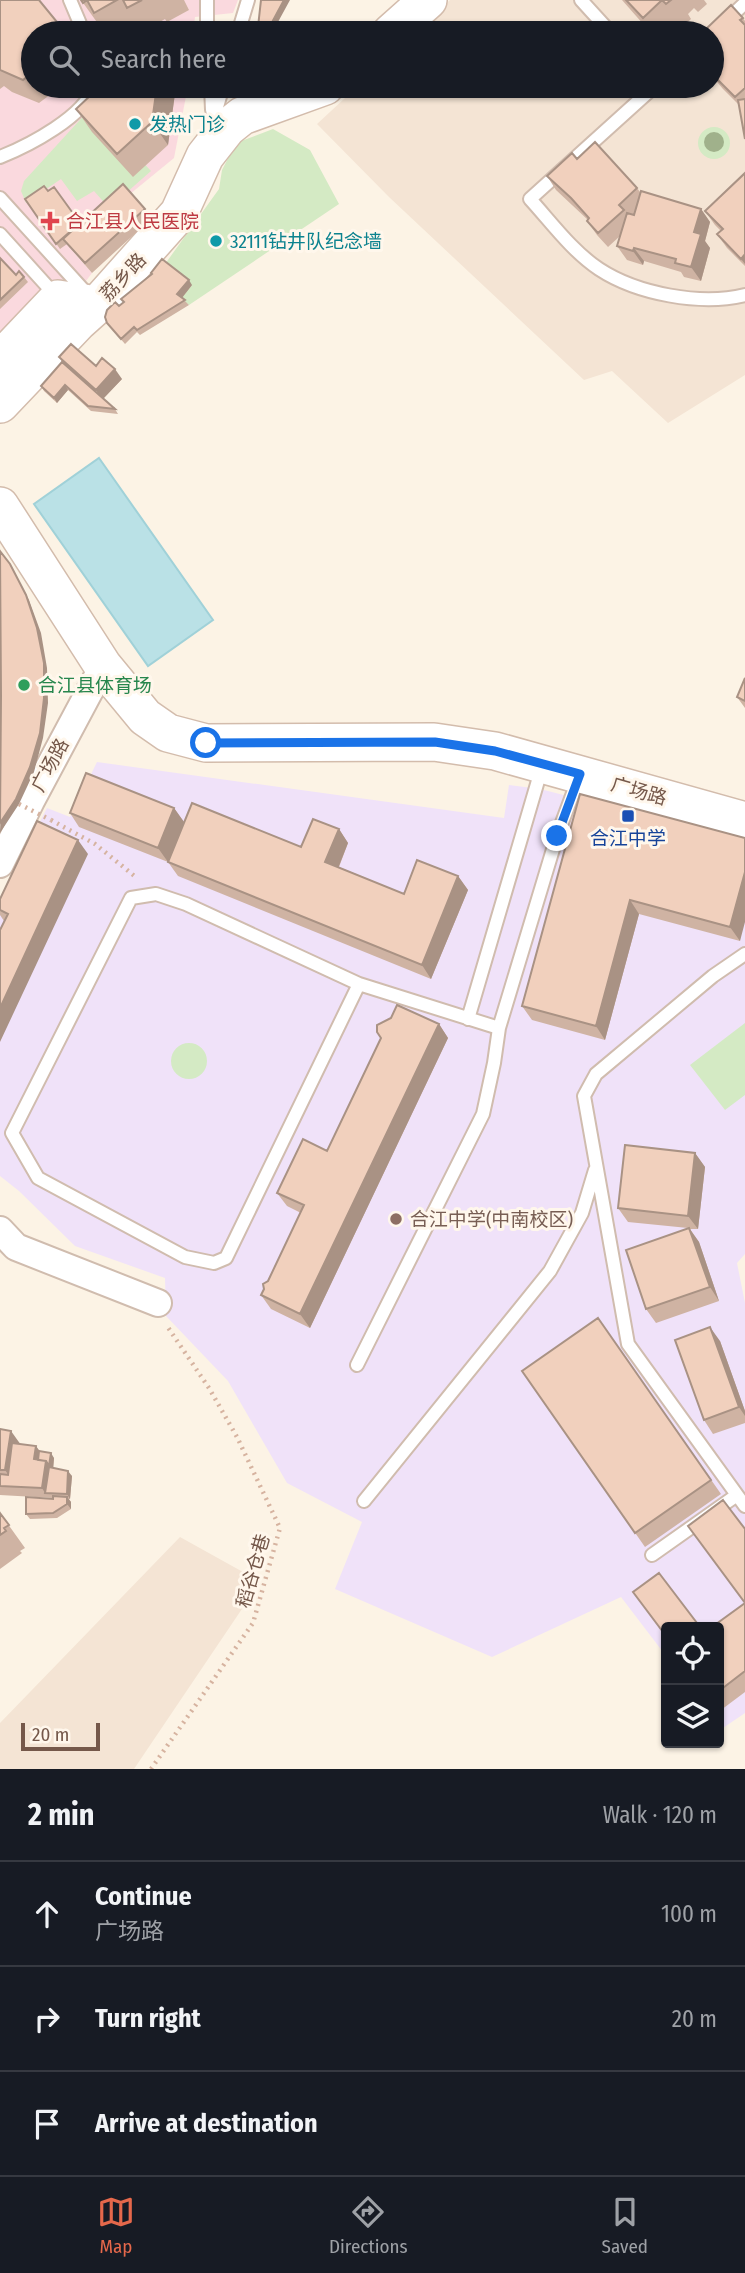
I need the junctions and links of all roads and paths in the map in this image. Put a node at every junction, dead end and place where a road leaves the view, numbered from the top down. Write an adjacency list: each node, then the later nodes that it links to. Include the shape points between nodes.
1 (62, 0): 8 (lane)
2 (70, 0): 8 (lane)
3 (207, 0): 10 (lane)
4 (248, 0): 11 (lane)
5 (428, 0): 12 (main road)
6 (581, 0): 13 (lane)
7 (745, 4): 14 (lane)
8 (75, 13): 9 (lane)
9 (79, 21)
10 (207, 21)
11 (242, 21)
12 (404, 21)
13 (600, 21)
14 (724, 23)
15 (89, 98): 22 (lane, via 20,149)
16 (212, 98): 20 (lane)
17 (219, 98): 20 (lane)
18 (292, 98): 21 (main road, 荔乡路, via 242,116)
19 (641, 98): 25 (lane, via 530,199 577,251 599,269 631,285 690,299)
20 (213, 120): 21 (lane)
21 (205, 156): 26 (main road, 荔乡路, via 179,213)
22 (0, 157)
23 (0, 198): 26 (lane)
24 (0, 234): 26 (lane)
25 (745, 295)
26 (78, 309): 27 (main road, 荔乡路); 28 (main road, 荔乡路)
27 (0, 360)
28 (0, 404)
29 (0, 506): 30 (main road, 广场路)
30 (103, 666): 31 (main road, 广场路, via 145,717 168,733 206,743 435,742); 35 (street, 广场路)
31 (544, 763): 32 (main road, 广场路); 39 (lane)
32 (580, 774): 34 (main road, 广场路); 40 (lane)
33 (19, 804): 36 (path, bridge, via 95,844)
34 (745, 821)
35 (0, 864)
36 (156, 894): 38 (lane); 38 (lane, via 131,898 12,1133 38,1178 185,1257 214,1263 226,1258)
37 (745, 954): 41 (lane, via 596,1074 584,1096)
38 (359, 984): 39 (lane)
39 (468, 1019): 40 (lane)
40 (499, 1028): 44 (lane, via 483,1114)
41 (597, 1166): 45 (lane, via 628,1344); 46 (lane, via 582,1213 550,1271)
42 (0, 1230): 43 (street, via 16,1247)
43 (154, 1301): 49 (path, 稻谷仓巷, via 237,1437 280,1528 253,1623)
44 (357, 1366)
45 (737, 1495): 47 (lane); 48 (lane)
46 (364, 1502)
47 (745, 1506)
48 (652, 1555)
49 (151, 1769)

